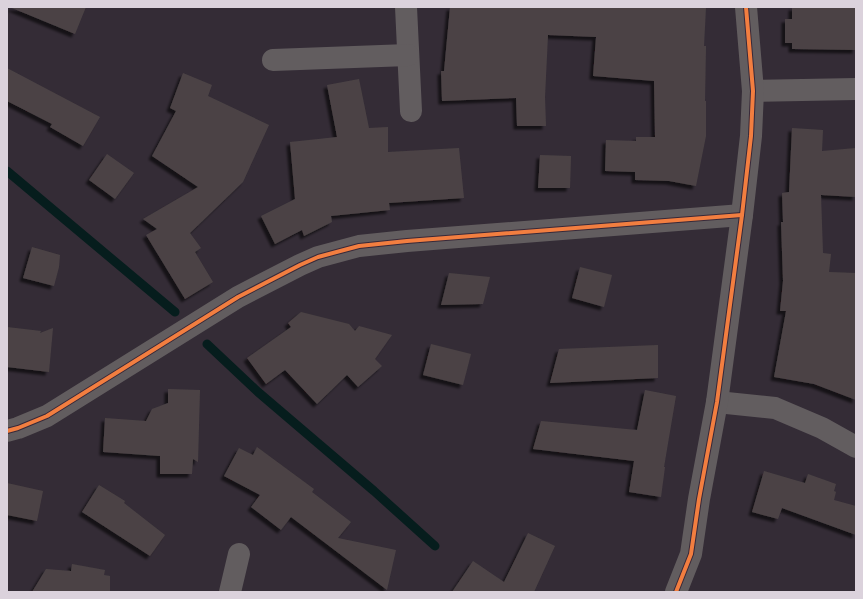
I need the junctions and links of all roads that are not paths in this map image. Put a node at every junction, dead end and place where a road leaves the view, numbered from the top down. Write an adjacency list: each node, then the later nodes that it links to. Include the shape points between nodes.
1 (406, 7): 3 (street)
2 (746, 7): 6 (street)
3 (408, 55): 4 (street); 7 (street)
4 (273, 60)
5 (856, 88): 6 (street)
6 (753, 91): 8 (street)
7 (411, 111)
8 (742, 215): 9 (street); 10 (street, via 406,241 358,246 328,254 300,265 238,297 47,416)
9 (717, 402): 11 (street, via 775,408 822,428); 14 (street, via 691,554)
10 (7, 431)
11 (856, 447)
12 (239, 554): 13 (street)
13 (230, 592)
14 (676, 592)

